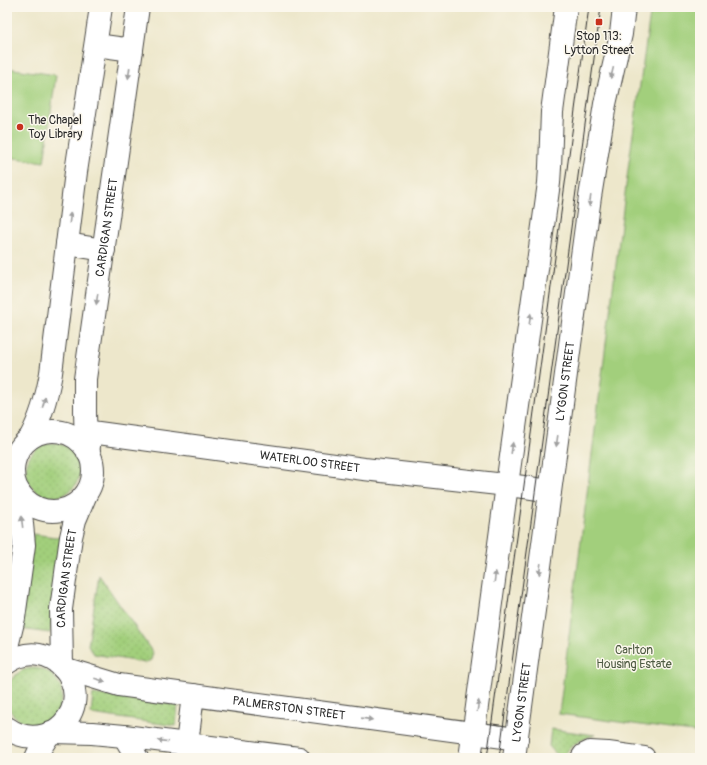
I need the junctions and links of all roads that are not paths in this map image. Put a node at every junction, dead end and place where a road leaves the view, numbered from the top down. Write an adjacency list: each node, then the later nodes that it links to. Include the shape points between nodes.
1 (101, 7): 5 (street)
2 (138, 7): 6 (street, CARDIGAN STREET)
3 (566, 7): 11 (street, one-way to 3, via 549,183 552,112)
4 (624, 7): 13 (street, LYGON STREET, one-way to 13, via 597,152)
5 (96, 45): 6 (street); 7 (street, one-way to 5)
6 (132, 50): 8 (street, CARDIGAN STREET, one-way to 8)
7 (67, 244): 8 (street); 9 (street, one-way to 7, via 36,426 50,381)
8 (104, 250): 10 (street, CARDIGAN STREET, one-way to 10, via 86,379)
9 (21, 439): 10 (street, via 42,432 61,432 78,440); 12 (street, via 21,446 13,464)
10 (87, 451): 11 (street, WATERLOO STREET, via 91,432 364,469); 14 (street, via 92,461 92,474)
11 (507, 485): 13 (street, WATERLOO STREET); 20 (street, one-way to 11)
12 (14, 490): 14 (street, via 34,506 53,510 72,506); 15 (street, one-way to 12, via 14,618 24,545)
13 (550, 491): 23 (street, LYGON STREET, one-way to 23)
14 (86, 492): 17 (street, CARDIGAN STREET, via 74,527 61,609)
15 (7, 647)
16 (7, 663): 17 (street, PALMERSTON STREET, via 34,654 46,656)
17 (63, 667): 18 (street, PALMERSTON STREET, one-way to 18, via 119,685); 21 (street, via 72,682 74,700 68,718)
18 (193, 695): 20 (street, PALMERSTON STREET, one-way to 20); 24 (street)
19 (7, 728): 21 (street, via 25,736 38,737)
20 (474, 732): 23 (street, PALMERSTON STREET); 28 (street)
21 (51, 733): 22 (street); 25 (street)
22 (124, 736): 24 (street, one-way to 22); 26 (street)
23 (515, 748)
24 (187, 751): 27 (street)
25 (36, 758)
26 (137, 758)
27 (299, 758)
28 (470, 758)
29 (582, 758): 30 (street, via 590,752)
30 (644, 758)

